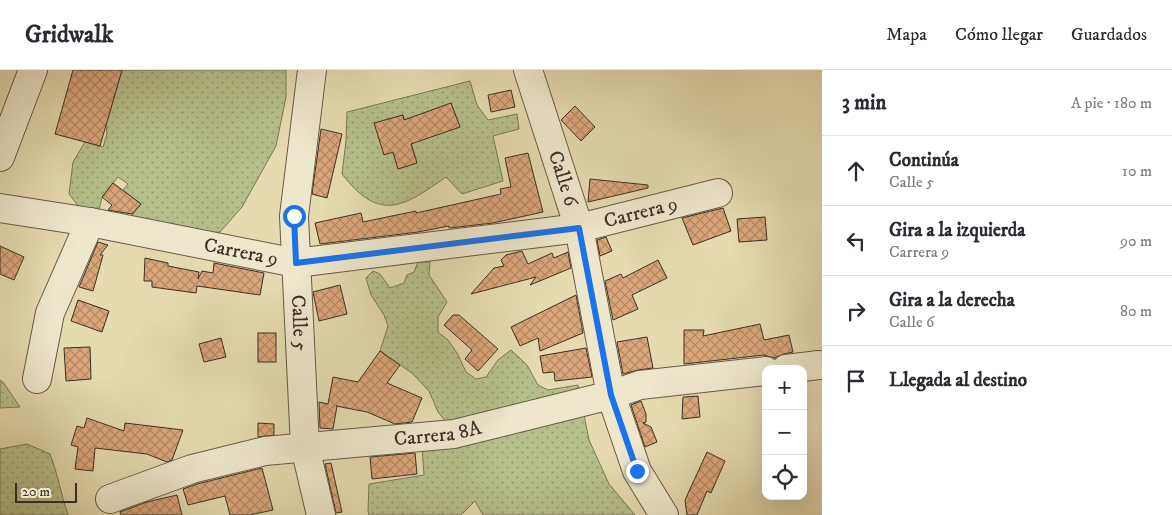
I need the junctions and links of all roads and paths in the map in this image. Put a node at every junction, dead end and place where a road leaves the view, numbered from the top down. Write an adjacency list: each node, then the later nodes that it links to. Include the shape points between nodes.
1 (33, 70): 4 (street)
2 (312, 70): 9 (street, Calle 5, via 294,216)
3 (528, 70): 8 (street, Calle 6)
4 (0, 157)
5 (718, 193): 8 (street, Carrera 9)
6 (0, 208): 7 (street, Carrera 9)
7 (90, 222): 9 (street, Carrera 9); 13 (street, via 50,313)
8 (579, 228): 9 (street, Carrera 9); 14 (street, Calle 6)
9 (296, 263): 15 (street, Calle 5)
10 (818, 365): 11 (street)
11 (807, 366)
12 (762, 371): 14 (street, Carrera 8A, via 640,385)
13 (37, 379)
14 (611, 395): 15 (street, Carrera 8A, via 454,434); 18 (street, Calle 6, via 637,471)
15 (305, 447): 16 (street, Carrera 8A, via 265,451 192,470); 17 (street, Calle 5)
16 (110, 499)
17 (321, 515)
18 (664, 515)

